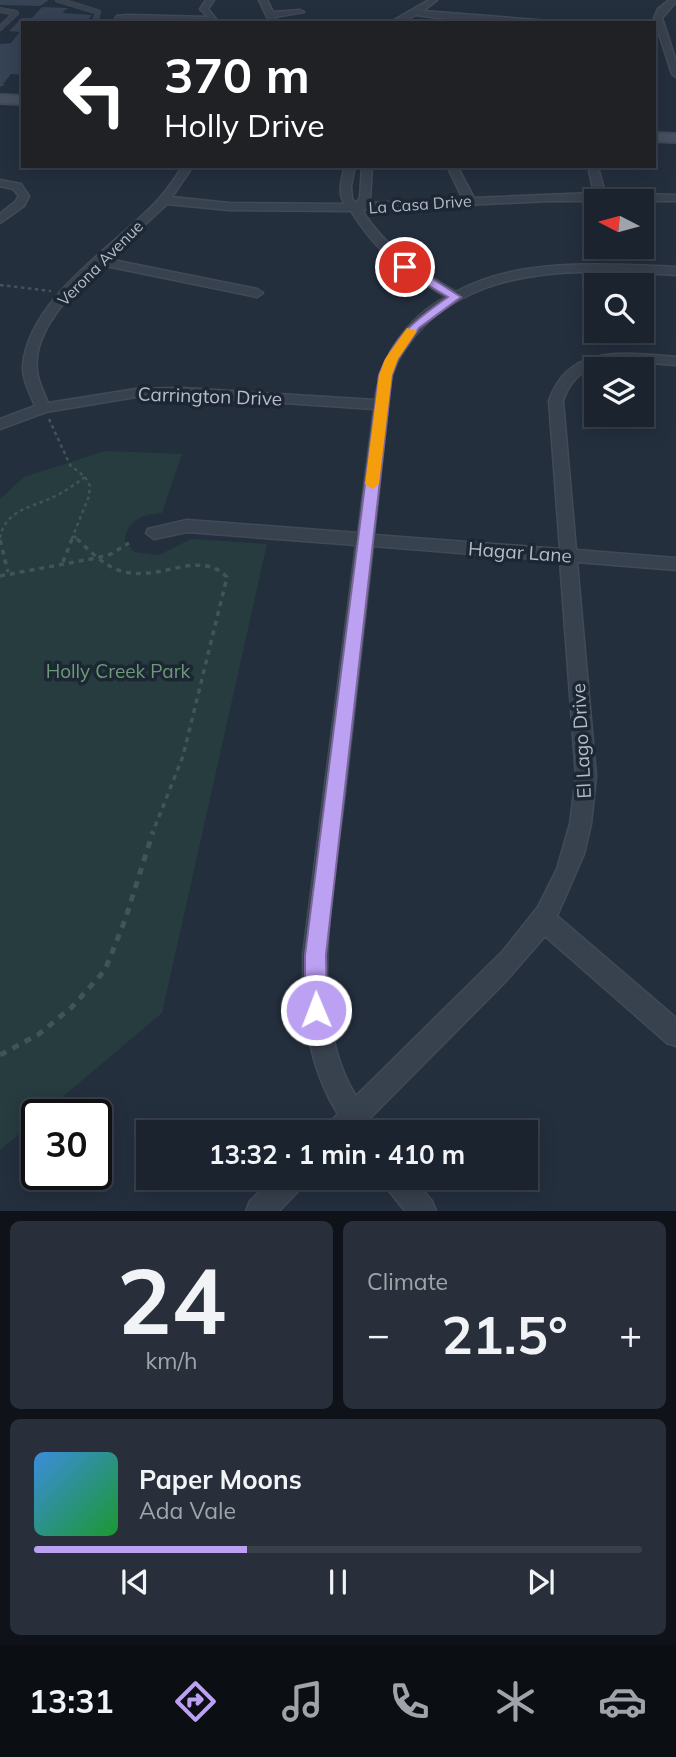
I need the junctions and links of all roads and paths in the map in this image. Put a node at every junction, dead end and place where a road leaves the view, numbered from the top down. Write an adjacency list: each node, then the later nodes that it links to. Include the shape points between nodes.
1 (58, 0): 10 (lane, via 98,12)
2 (210, 0): 12 (street, via 204,9)
3 (263, 0): 9 (street)
4 (433, 0): 8 (street)
5 (674, 0): 16 (street, via 658,18)
6 (0, 10): 15 (lane, via 16,13)
7 (300, 12): 9 (street)
8 (417, 13): 13 (street); 14 (street)
9 (273, 19)
10 (96, 21)
11 (118, 21): 12 (street, via 127,16)
12 (214, 21)
13 (398, 21)
14 (534, 21)
15 (0, 28)
16 (671, 46): 17 (street)
17 (676, 74)
18 (0, 99): 19 (main road)
19 (21, 100)
20 (0, 107): 21 (main road)
21 (21, 108)
22 (656, 129): 23 (main road)
23 (676, 130)
24 (656, 137): 25 (main road)
25 (676, 138)
26 (187, 168): 36 (street, Verona Avenue)
27 (350, 168): 38 (street, via 347,200)
28 (367, 168): 38 (street, via 365,199)
29 (453, 168): 37 (street)
30 (594, 171): 32 (street)
31 (0, 183): 39 (street, via 17,186 24,196)
32 (599, 189)
33 (584, 195): 37 (street, La Casa Drive)
34 (654, 197): 35 (street, La Casa Drive)
35 (676, 198)
36 (165, 200): 38 (street, La Casa Drive); 40 (street, Verona Avenue)
37 (470, 201): 38 (street, La Casa Drive)
38 (357, 208): 45 (street, via 386,251)
39 (0, 220)
40 (100, 261): 44 (street); 48 (street, Verona Avenue, via 64,296 32,348 31,381)
41 (676, 271): 45 (street, via 549,270 494,281)
42 (0, 285): 43 (path)
43 (56, 291)
44 (257, 293)
45 (456, 297): 47 (street, via 428,314 401,343 386,375)
46 (676, 361): 56 (street, El Lago Drive, via 607,359 575,370 558,389)
47 (381, 405): 48 (street, Carrington Drive, via 157,392); 54 (street)
48 (43, 408): 49 (street, Carrington Drive); 50 (path, via 70,466)
49 (0, 424)
50 (85, 477): 52 (path, via 89,496); 53 (path, via 8,517)
51 (154, 533): 54 (street, Hagar Lane, via 187,526)
52 (74, 536): 57 (path); 58 (path)
53 (0, 539): 60 (path)
54 (365, 540): 56 (street, Hagar Lane); 65 (street, via 315,955 322,1048 335,1085)
55 (129, 543): 57 (path)
56 (568, 556): 59 (street, Hagar Lane); 62 (street, El Lago Drive, via 586,776 573,855)
57 (96, 558): 58 (path); 64 (path, via 119,570 144,575 190,564 219,567 228,577 224,599 183,756 105,970 39,1034)
58 (63, 562): 60 (path)
59 (676, 564)
60 (8, 573): 61 (path)
61 (0, 576)
62 (543, 919): 63 (street); 66 (street, El Lago Drive)
63 (676, 1034)
64 (0, 1055)
65 (357, 1120)
66 (363, 1120)
67 (281, 1190): 69 (street)
68 (405, 1190): 70 (street)
69 (260, 1211)
70 (422, 1211)

